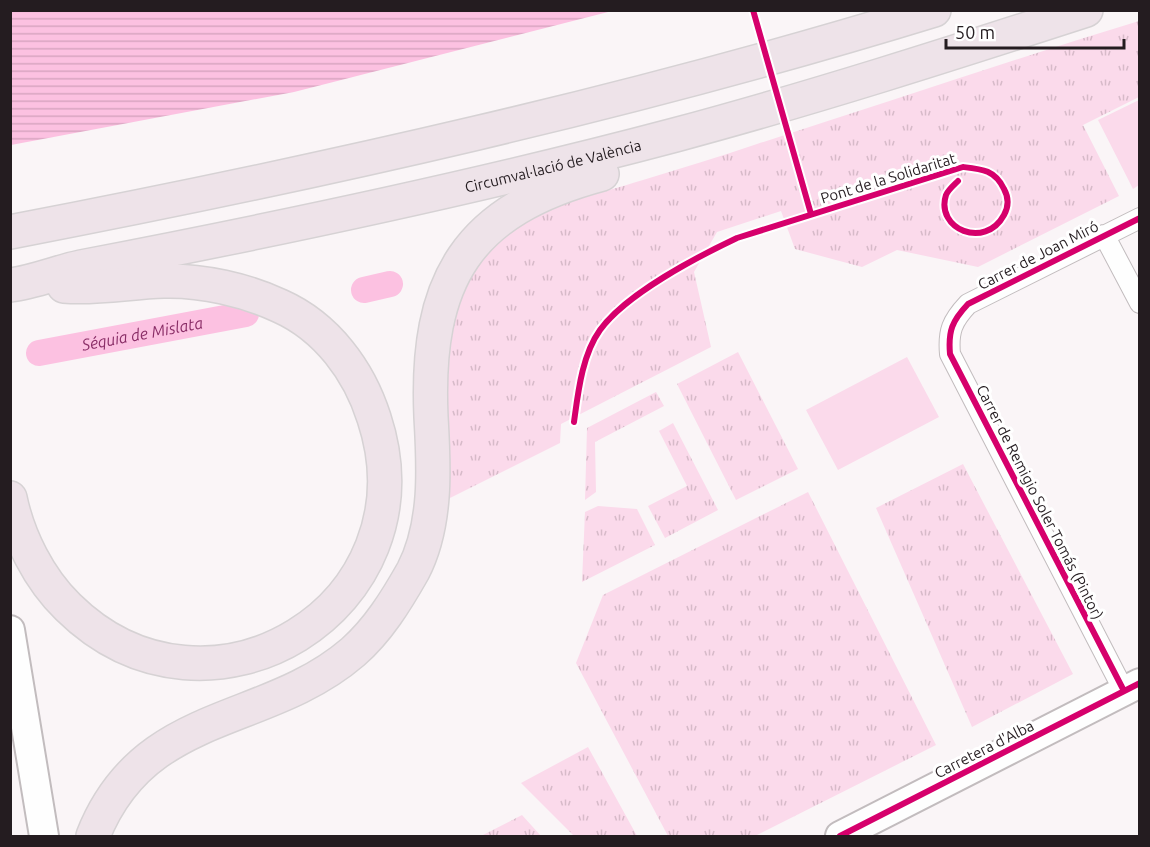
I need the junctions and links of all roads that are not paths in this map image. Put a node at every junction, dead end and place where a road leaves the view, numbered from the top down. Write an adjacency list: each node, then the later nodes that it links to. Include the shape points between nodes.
1 (934, 10): 5 (highway, via 484,133)
2 (1086, 10): 3 (highway, Circumval·lació de València, via 851,85)
3 (674, 135): 7 (highway, Circumval·lació de València, via 371,208 76,268); 14 (highway, via 620,169 535,196 502,217 474,244 454,273 432,334 432,494 426,535 414,568 378,627 352,653 318,676 177,738 147,759 105,809)
4 (1140, 218): 6 (street, Carrer de Joan Miró)
5 (10, 232)
6 (1104, 235): 8 (street); 9 (street, Carrer de Joan Miró, via 968,304)
7 (21, 284): 10 (highway, via 82,288 165,281 228,288 281,306 344,356 367,395 382,441 386,488 376,536 358,577 325,615 289,642 245,658 202,664 160,661 122,646 84,623 52,592 30,553)
8 (1140, 303)
9 (952, 321): 12 (street, Carrer de Remigio Soler Tomás (Pintor), via 950,354)
10 (10, 498)
11 (10, 630): 13 (street)
12 (1132, 687): 15 (street, Carretera d'Alba)
13 (44, 837)
14 (93, 837)
15 (840, 837)

